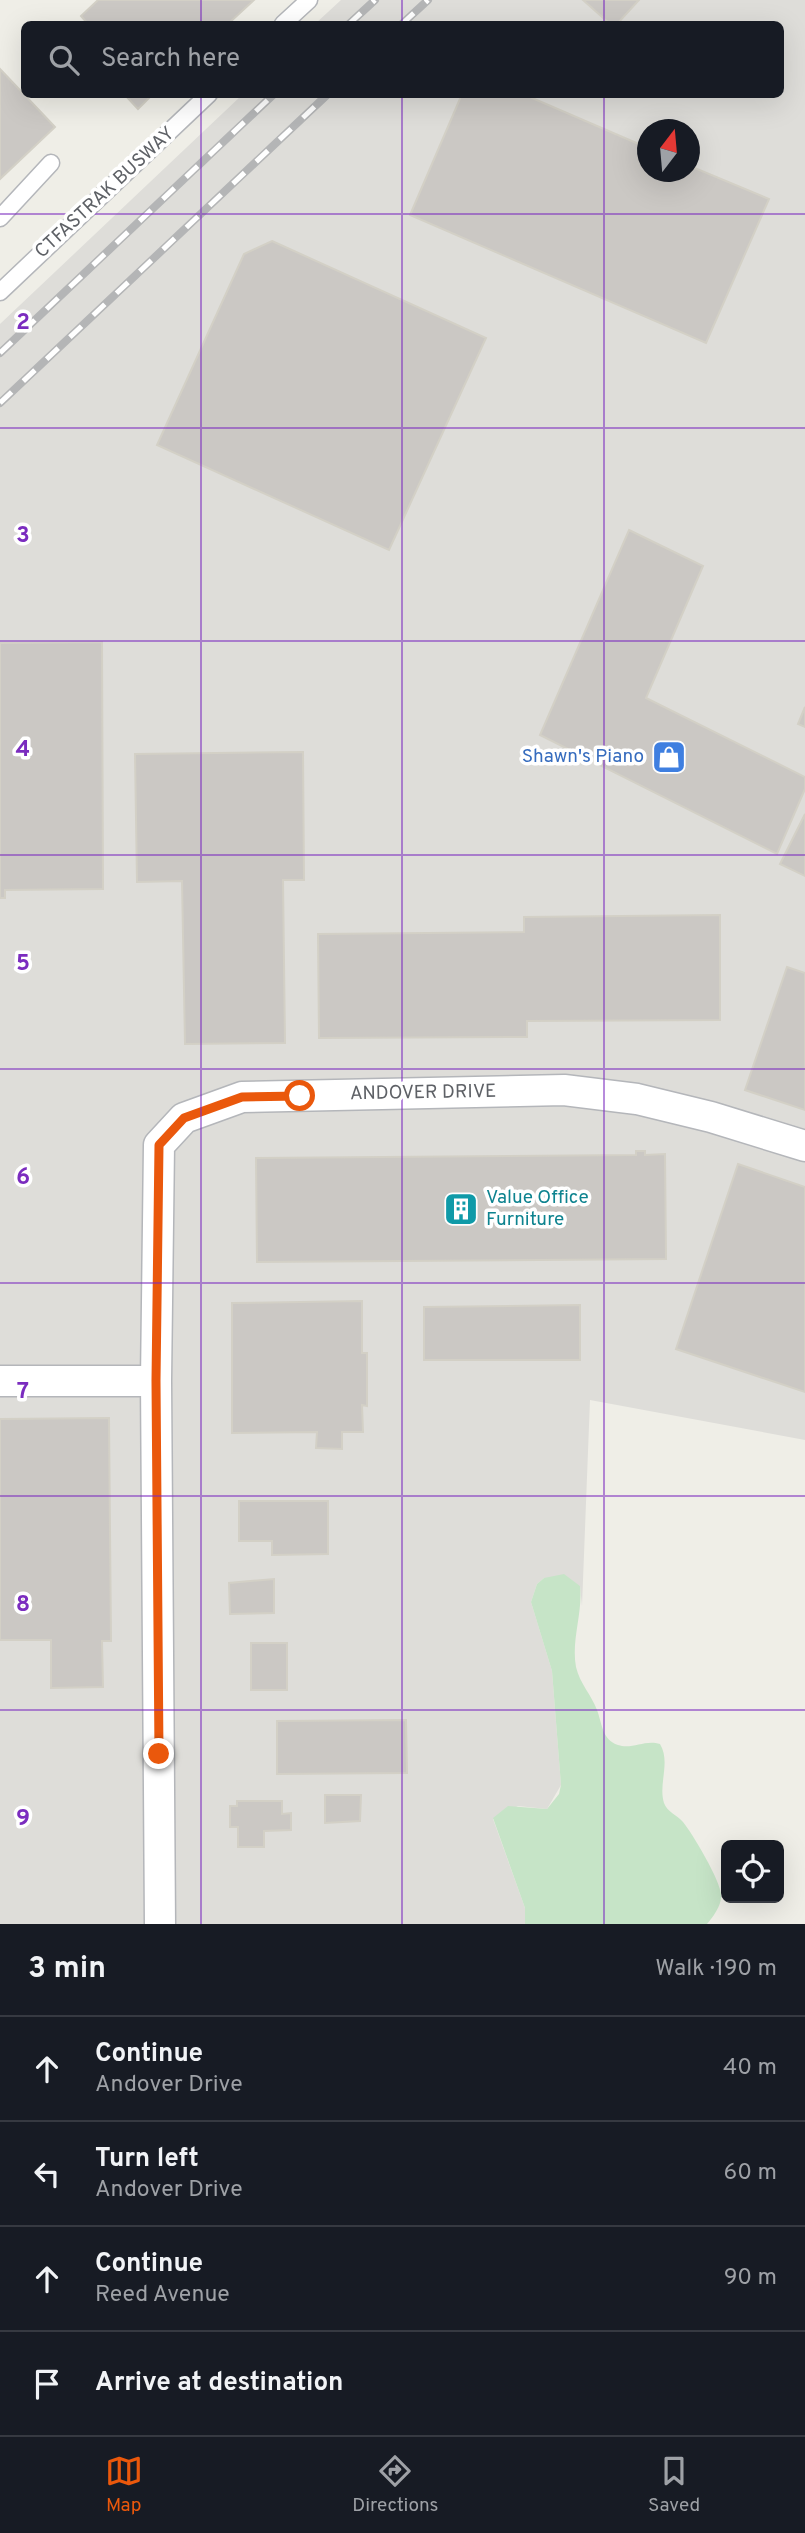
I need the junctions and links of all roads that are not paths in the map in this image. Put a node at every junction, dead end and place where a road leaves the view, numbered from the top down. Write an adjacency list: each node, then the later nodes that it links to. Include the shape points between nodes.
1 (309, 0): 2 (lane)
2 (286, 21)
3 (205, 98): 6 (lane, CTFASTRAK BUSWAY)
4 (51, 163): 5 (lane)
5 (0, 218)
6 (0, 292)
7 (805, 1146): 9 (street, ANDOVER DRIVE, via 637,1099 564,1090 242,1097 195,1113 184,1118 159,1145)
8 (0, 1381): 9 (street)
9 (156, 1381): 10 (street, ANDOVER DRIVE)
10 (160, 1924)

